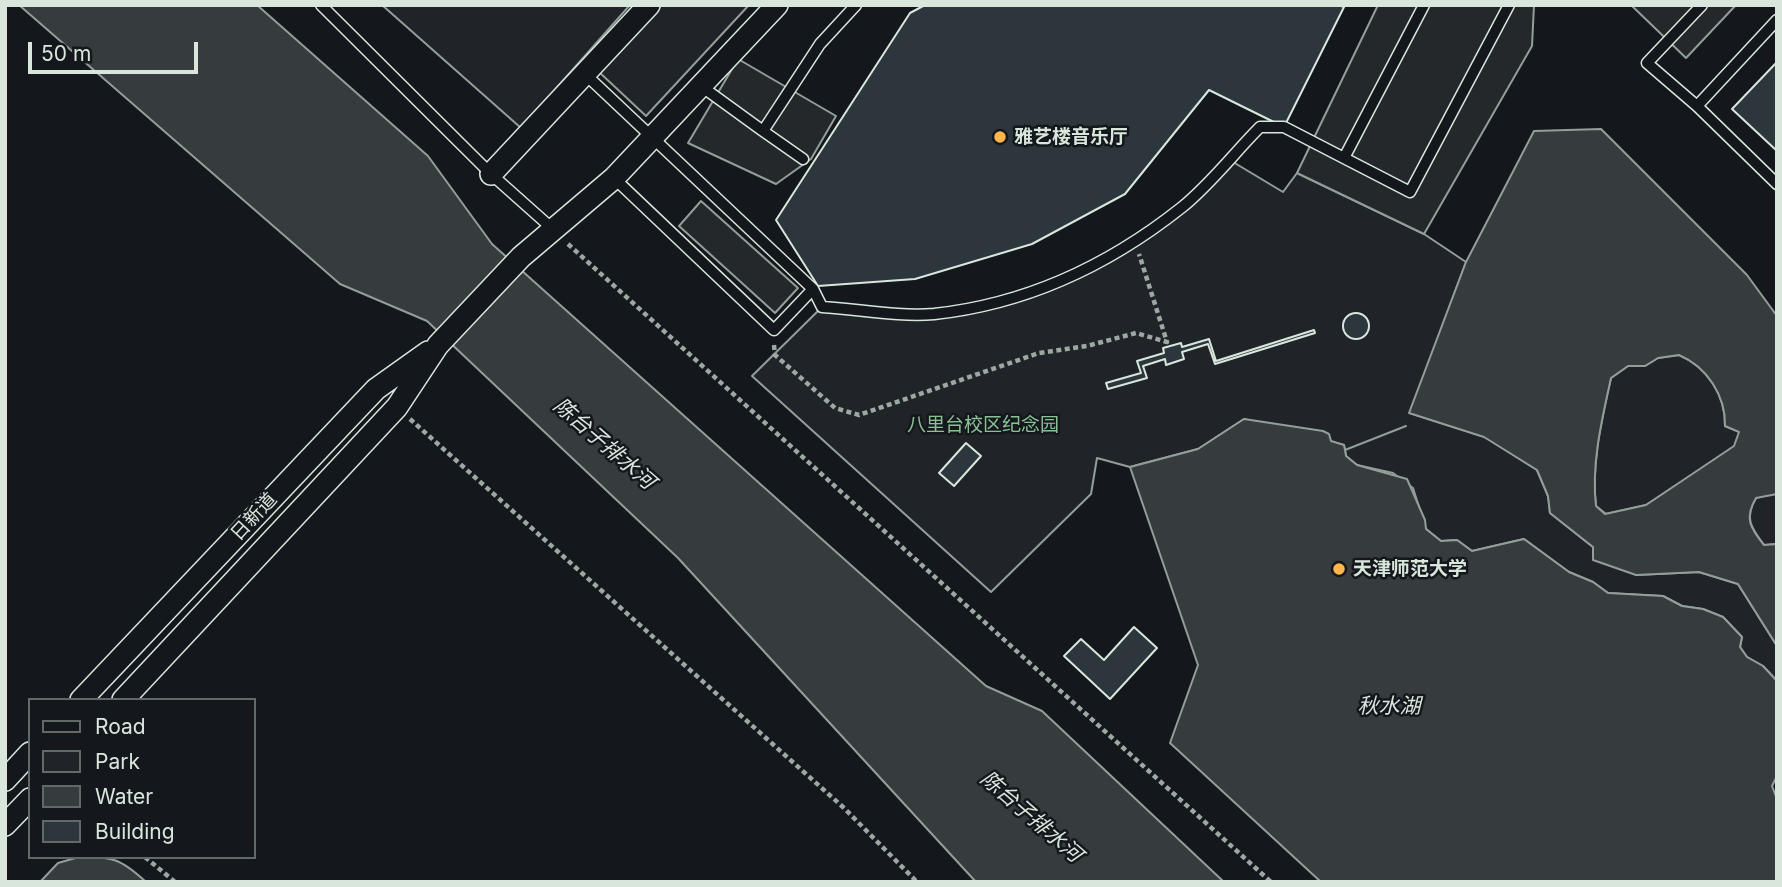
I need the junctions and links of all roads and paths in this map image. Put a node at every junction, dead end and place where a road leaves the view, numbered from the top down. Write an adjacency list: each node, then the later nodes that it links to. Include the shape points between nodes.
1 (321, 5): 16 (lane)
2 (649, 5): 9 (street)
3 (777, 5): 10 (street, 日新道)
4 (856, 5): 12 (lane, via 820,44)
5 (1424, 5): 14 (lane)
6 (1509, 5): 14 (lane, via 1410,192)
7 (1702, 5): 11 (lane, via 1647,63)
8 (1777, 20): 11 (lane)
9 (585, 74): 13 (lane); 16 (street)
10 (701, 86): 12 (lane); 13 (street, 日新道)
11 (1697, 106): 18 (lane)
12 (763, 131): 15 (lane)
13 (653, 138): 17 (street, 日新道); 21 (lane)
14 (1344, 158): 20 (lane, via 1284,127 1260,127 1184,206)
15 (803, 159)
16 (491, 174): 19 (lane)
17 (614, 178): 19 (street, 日新道); 22 (lane)
18 (1777, 184)
19 (555, 231): 23 (street, 日新道, via 521,257); 34 (path)
20 (1135, 241): 21 (lane, via 1093,268 1039,291 932,314 822,307); 22 (path, via 1167,342 1136,333 1039,353 859,415 835,408 775,355)
21 (813, 289): 22 (lane)
22 (774, 330)
23 (438, 345): 24 (street, 日新道); 25 (street, 日新道, via 376,388)
24 (397, 407): 26 (street, 日新道); 33 (path, via 844,808)
25 (83, 698)
26 (125, 698)
27 (28, 755): 28 (street)
28 (5, 780)
29 (28, 801): 30 (street)
30 (5, 825)
31 (147, 859): 32 (path)
32 (175, 882)
33 (917, 882)
34 (1270, 882)

